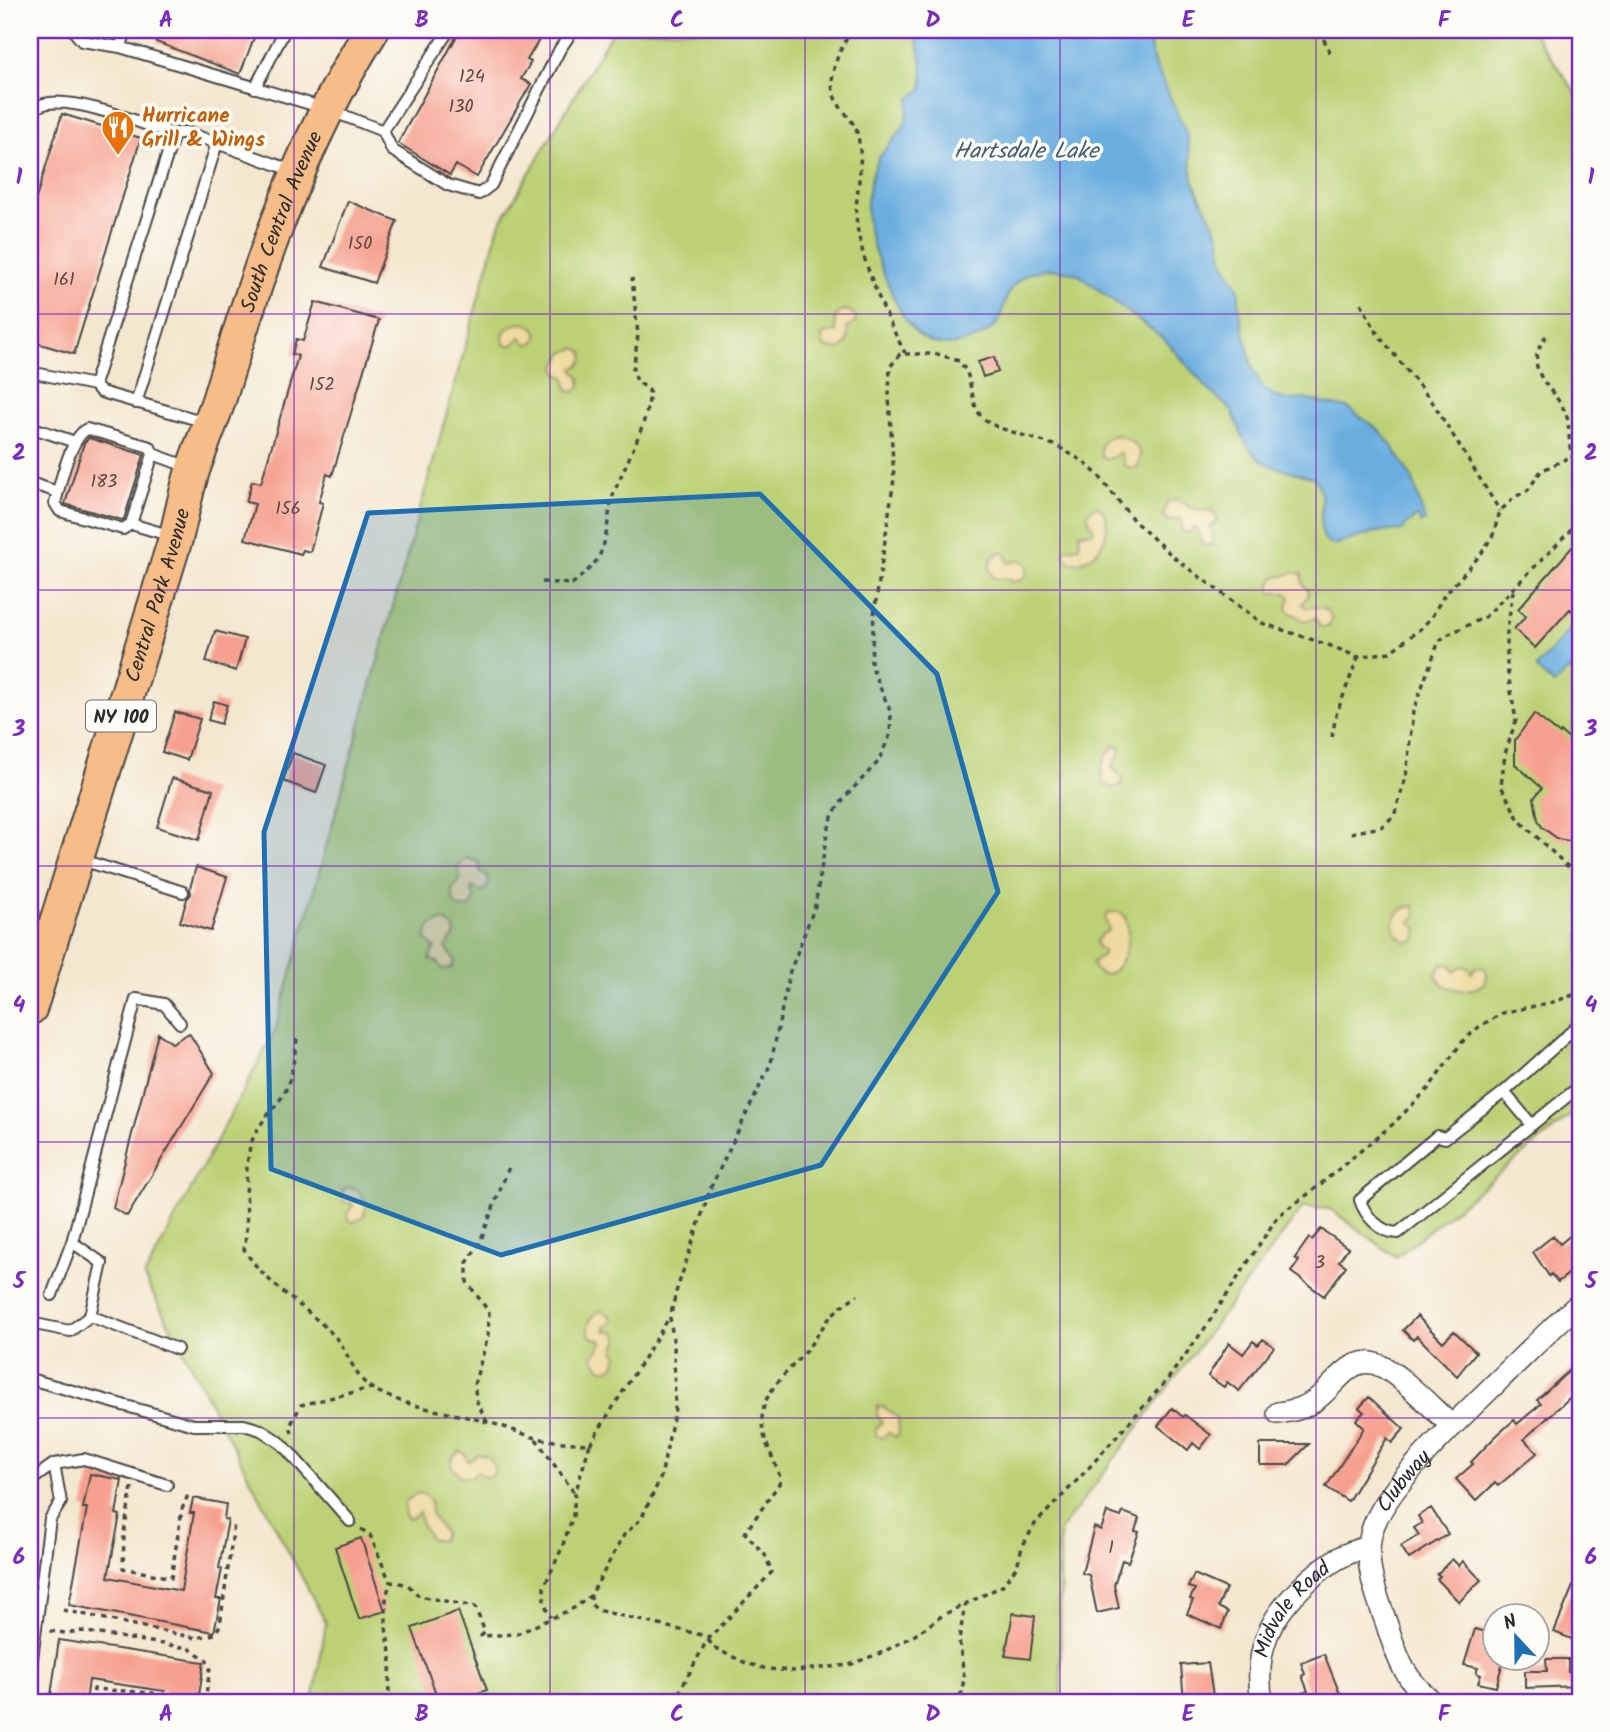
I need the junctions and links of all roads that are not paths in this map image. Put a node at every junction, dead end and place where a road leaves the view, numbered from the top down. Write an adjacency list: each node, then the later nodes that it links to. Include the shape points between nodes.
1 (73, 30): 7 (lane, via 82,41)
2 (127, 30): 7 (lane)
3 (285, 30): 8 (lane)
4 (373, 30): 9 (main road, South Central Avenue / NY 100)
5 (449, 30): 11 (lane)
6 (573, 30): 11 (lane, via 491,185 479,194 448,185 391,150)
7 (120, 47): 8 (lane)
8 (255, 88): 9 (lane)
9 (327, 109): 11 (lane); 14 (main road, South Central Avenue / NY 100)
10 (30, 113): 12 (lane, via 42,104 59,103 106,111)
11 (383, 131)
12 (174, 134): 13 (lane, via 186,132); 16 (lane)
13 (217, 144): 14 (lane); 17 (lane)
14 (297, 172): 18 (main road, South Central Avenue / NY 100, via 260,267)
15 (30, 372): 16 (lane)
16 (94, 385): 17 (lane, via 101,392)
17 (136, 402): 18 (lane)
18 (211, 424): 22 (main road, Central Park Avenue / NY 100)
19 (30, 427): 20 (lane)
20 (75, 442): 21 (lane, via 87,429 150,447); 24 (lane)
21 (153, 454): 22 (lane); 25 (lane)
22 (193, 470): 26 (main road, Central Park Avenue / NY 100)
23 (30, 482): 24 (lane)
24 (58, 492): 25 (lane, via 55,503 60,512 123,530)
25 (131, 524): 26 (lane)
26 (176, 537): 27 (main road, Central Park Avenue / NY 100)
27 (77, 859): 28 (lane); 29 (main road, Central Park Avenue / NY 100)
28 (183, 892)
29 (30, 1008)
30 (180, 1023): 35 (lane, via 164,1004 136,999)
31 (1580, 1024): 33 (lane)
32 (1580, 1086): 34 (lane)
33 (1504, 1093): 34 (lane); 34 (lane, via 1446,1138 1437,1136 1360,1200 1364,1212 1388,1233 1398,1233)
34 (1532, 1125)
35 (72, 1242): 36 (lane); 38 (lane, via 102,1263)
36 (52, 1295)
37 (1580, 1303): 43 (street, Clubway)
38 (90, 1316): 39 (lane, via 70,1331); 40 (lane)
39 (30, 1323)
40 (177, 1349)
41 (30, 1379): 47 (lane, via 194,1425 244,1425 261,1430 282,1444)
42 (1278, 1413): 43 (street, via 1317,1400 1349,1367 1365,1362 1389,1371)
43 (1452, 1426): 48 (street, Clubway, via 1382,1508)
44 (54, 1464): 45 (lane); 46 (lane, via 84,1459); 49 (lane, via 61,1502 50,1519)
45 (30, 1481)
46 (167, 1485)
47 (350, 1521)
48 (1369, 1547): 52 (street, Midvale Road, via 1332,1561 1292,1595 1273,1619 1263,1648); 53 (street, Clubway, via 1372,1578 1403,1670)
49 (41, 1592): 50 (lane); 51 (lane)
50 (30, 1602)
51 (30, 1674)
52 (1262, 1702)
53 (1433, 1702)

